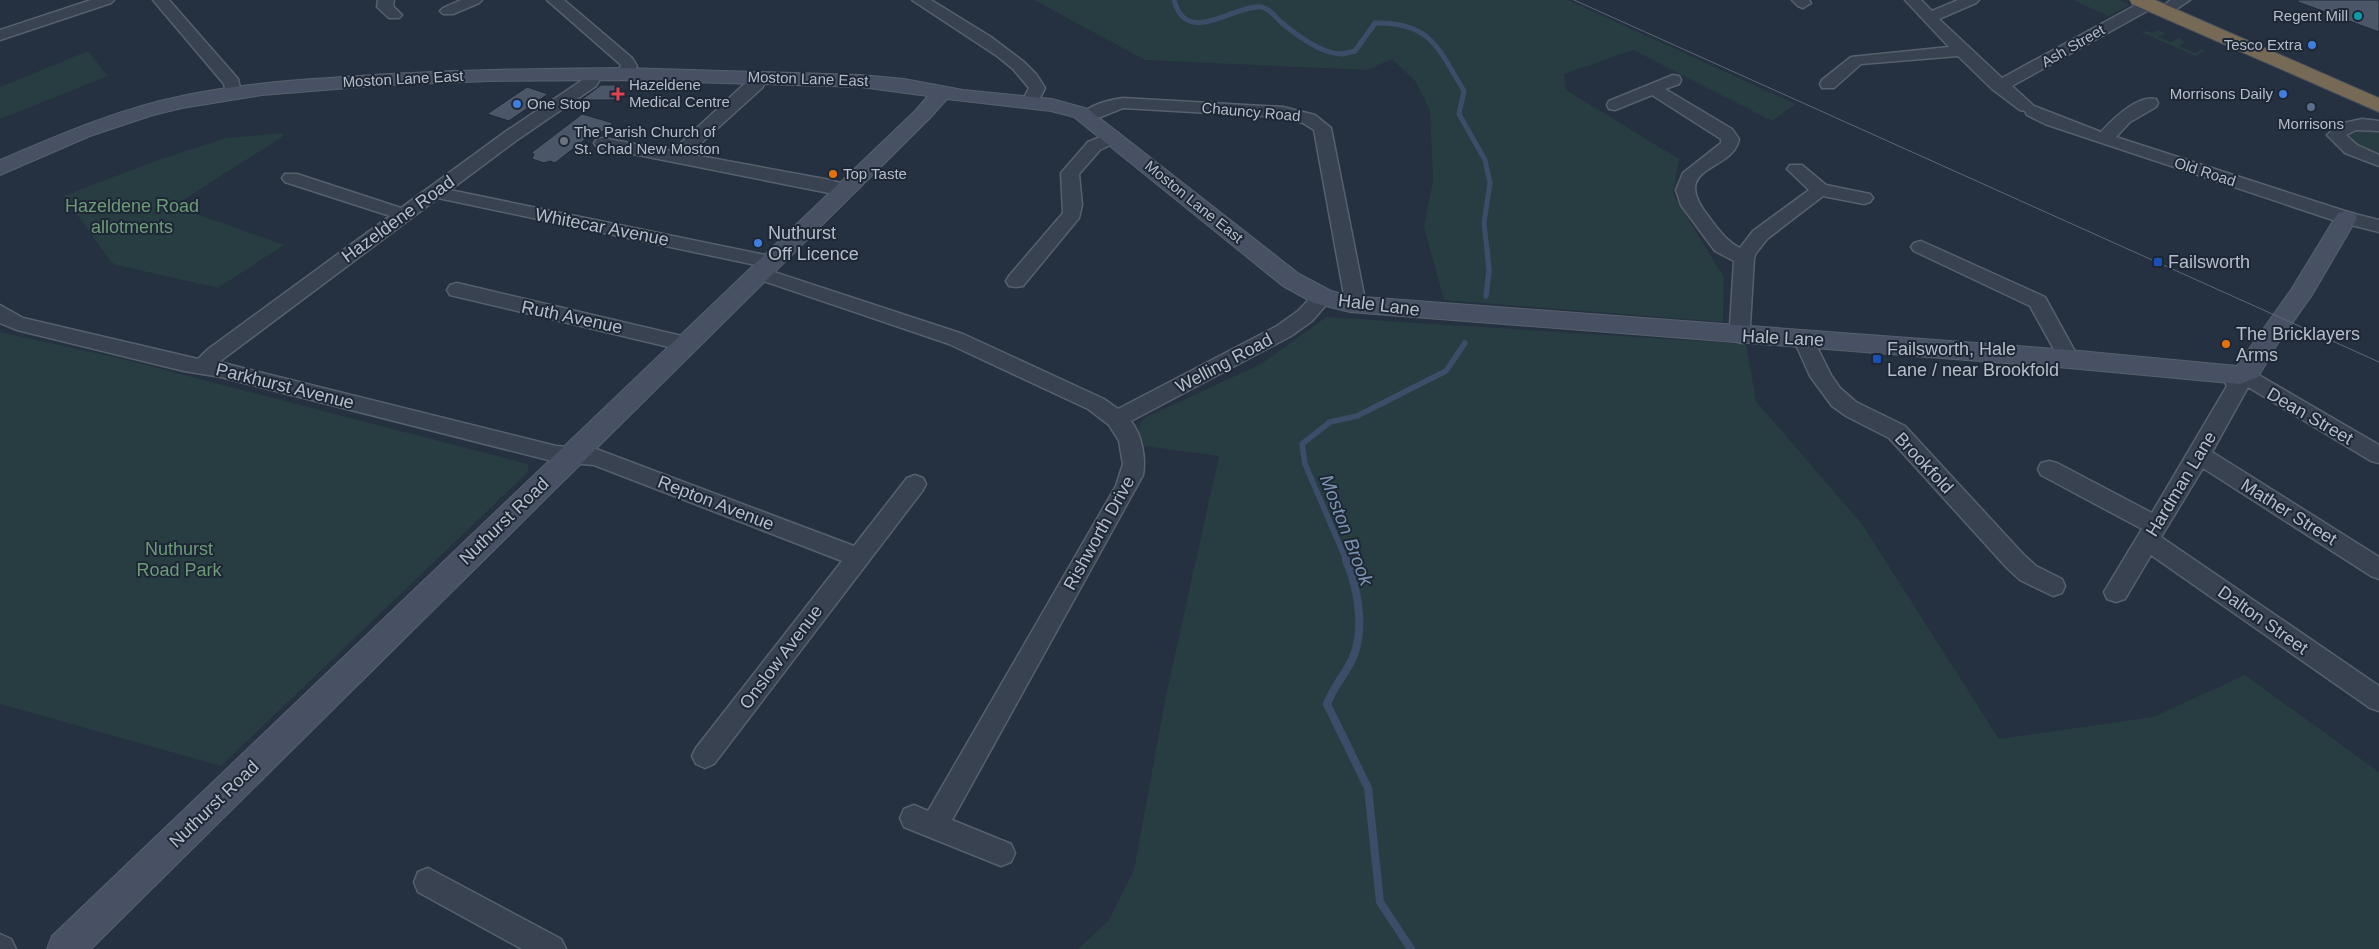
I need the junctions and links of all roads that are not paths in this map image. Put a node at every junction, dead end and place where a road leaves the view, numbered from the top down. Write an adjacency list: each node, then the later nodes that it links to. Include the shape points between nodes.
1 (106, 0): 17 (street)
2 (161, 0): 26 (street, via 232,83)
3 (386, 0): 14 (street, via 385,7)
4 (555, 0): 20 (street, via 626,62 628,66)
5 (920, 0): 28 (street, via 1029,74 1037,88)
6 (1912, 0): 15 (street, Old Road)
7 (1971, 0): 15 (street)
8 (2182, 0): 12 (street)
9 (2192, 0): 16 (highway, via 2196,4 2196,17)
10 (469, 1): 13 (street)
11 (2144, 1): 12 (highway); 24 (street, Ash Street, via 2142,8 2029,71)
12 (2164, 11): 16 (highway)
13 (448, 12)
14 (394, 15)
15 (1927, 16): 18 (street, Old Road)
16 (2209, 31): 31 (highway)
17 (0, 35)
18 (1961, 51): 23 (street, via 1857,60); 24 (street, Old Road)
19 (595, 74): 20 (street, Moston Lane East); 26 (street, Moston Lane East, via 386,79); 44 (street, Hazeldene Road, via 590,82)
20 (624, 74): 21 (street, Moston Lane East)
21 (760, 78): 27 (street, Moston Lane East, via 882,82); 37 (street)
22 (1673, 80): 25 (street)
23 (1828, 84)
24 (1998, 84): 35 (street, Old Road, via 2030,109 2051,120)
25 (1653, 89): 30 (street); 50 (street, via 1726,133 1730,139 1729,145 1689,177 1685,190 1690,205 1722,247)
26 (232, 92): 39 (street, Moston Lane East, via 113,121)
27 (942, 92): 28 (street, Moston Lane East); 42 (street, Nuthurst Road)
28 (1030, 102): 32 (street, Moston Lane East, via 1066,108)
29 (2150, 103): 35 (street, via 2124,118)
30 (1615, 105)
31 (2379, 106)
32 (1088, 117): 34 (street, Moston Lane East); 55 (street, Chauncy Road, via 1111,105 1123,103 1283,112 1314,120 1322,128 1350,269 1354,295)
33 (2379, 126): 38 (street, via 2358,124 2336,135 2351,149)
34 (1112, 137): 52 (street, via 1094,146 1070,174 1072,214); 54 (street, Moston Lane East, via 1291,280)
35 (2104, 138): 47 (street, Old Road)
36 (603, 143): 37 (street)
37 (676, 156): 42 (street)
38 (2379, 161)
39 (0, 168)
40 (1796, 169): 43 (street)
41 (291, 178): 46 (street)
42 (844, 190): 51 (street, Nuthurst Road)
43 (1820, 190): 45 (street); 50 (street, via 1760,235)
44 (435, 192): 46 (street, Hazeldene Road); 51 (street, Whitecar Avenue)
45 (1864, 198)
46 (404, 215): 61 (street, Hazeldene Road)
47 (2346, 218): 48 (street, Old Road); 62 (street, via 2249,371)
48 (2379, 226)
49 (1920, 247): 60 (street, via 2038,302)
50 (1744, 258): 57 (street)
51 (764, 267): 59 (street, Nuthurst Road); 63 (street, Rishworth Drive, via 956,339 1096,404)
52 (1018, 281)
53 (457, 290): 59 (street, Ruth Avenue)
54 (1323, 297): 55 (street, Hale Lane); 63 (street, Welling Road, via 1289,328)
55 (1350, 304): 57 (street, Hale Lane)
56 (0, 312): 61 (street, Parkhurst Avenue, via 17,323)
57 (1742, 336): 58 (street, Hale Lane)
58 (1804, 338): 60 (street, Hale Lane); 72 (street, Brookfold, via 1827,388 1836,398 1897,432 2015,561 2028,573)
59 (686, 344): 64 (street, Nuthurst Road)
60 (2069, 359): 62 (street, Hale Lane)
61 (202, 366): 64 (street, Parkhurst Avenue, via 556,454)
62 (2237, 375): 65 (street, Hardman Lane, via 2238,386); 66 (street, Dean Street)
63 (1117, 419): 76 (street, Rishworth Drive, via 1126,431 1133,453 1132,475 924,822)
64 (573, 454): 70 (street, Repton Avenue, via 596,457); 78 (street, Nuthurst Road)
65 (2200, 456): 69 (street, Hardman Lane); 71 (street, Mather Street)
66 (2379, 456)
67 (2049, 469): 69 (street, Dalton Street)
68 (915, 484): 70 (street, Onslow Avenue)
69 (2152, 533): 73 (street, Hardman Lane); 74 (street, Dalton Street)
70 (857, 557): 75 (street, Onslow Avenue)
71 (2379, 569)
72 (2048, 579)
73 (2116, 592)
74 (2379, 700)
75 (705, 756)
76 (1001, 853)
77 (428, 882): 79 (street)
78 (65, 949)
79 (551, 949)

